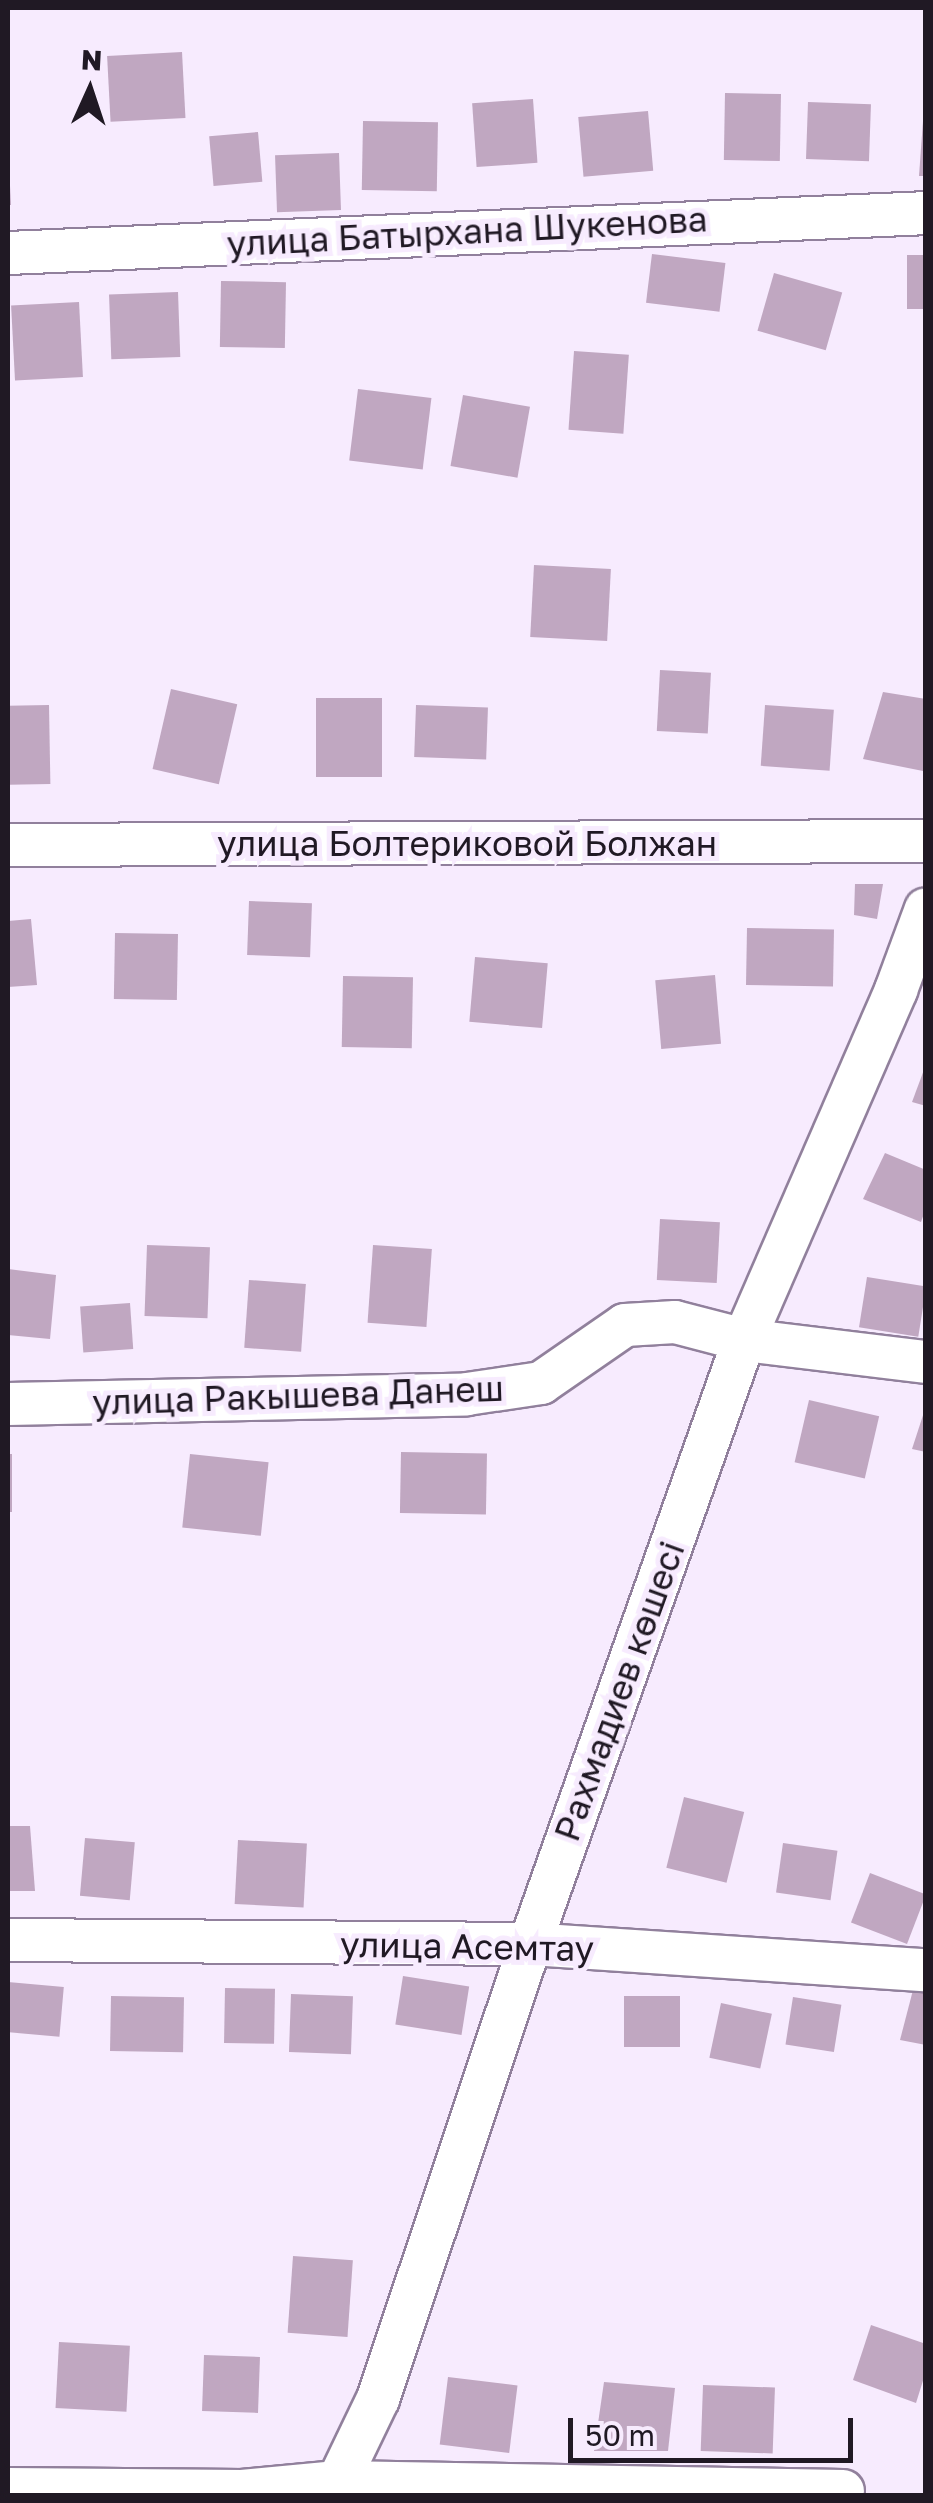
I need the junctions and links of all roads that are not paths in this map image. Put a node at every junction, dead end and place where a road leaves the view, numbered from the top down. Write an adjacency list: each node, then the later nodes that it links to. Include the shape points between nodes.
1 (926, 213): 2 (street, улица Батырхана Шукенова)
2 (8, 252)
3 (926, 841): 4 (street, улица Болтериковой Болжан)
4 (8, 845)
5 (926, 909): 6 (street, Рахмадиев көшесі)
6 (910, 994): 7 (street, Рахмадиев көшесі)
7 (744, 1340): 8 (street, улица Ракышева Данеш); 9 (street, улица Ракышева Данеш, via 675,1322 625,1325 541,1384 467,1394); 11 (street, Рахмадиев көшесі)
8 (926, 1362)
9 (8, 1404)
10 (8, 1940): 11 (street, улица Асемтау)
11 (530, 1944): 12 (street, улица Асемтау); 13 (street, Рахмадиев көшесі, via 378,2399)
12 (926, 1970)
13 (338, 2482): 14 (street, via 242,2491); 15 (street)
14 (8, 2489)
15 (843, 2491)

